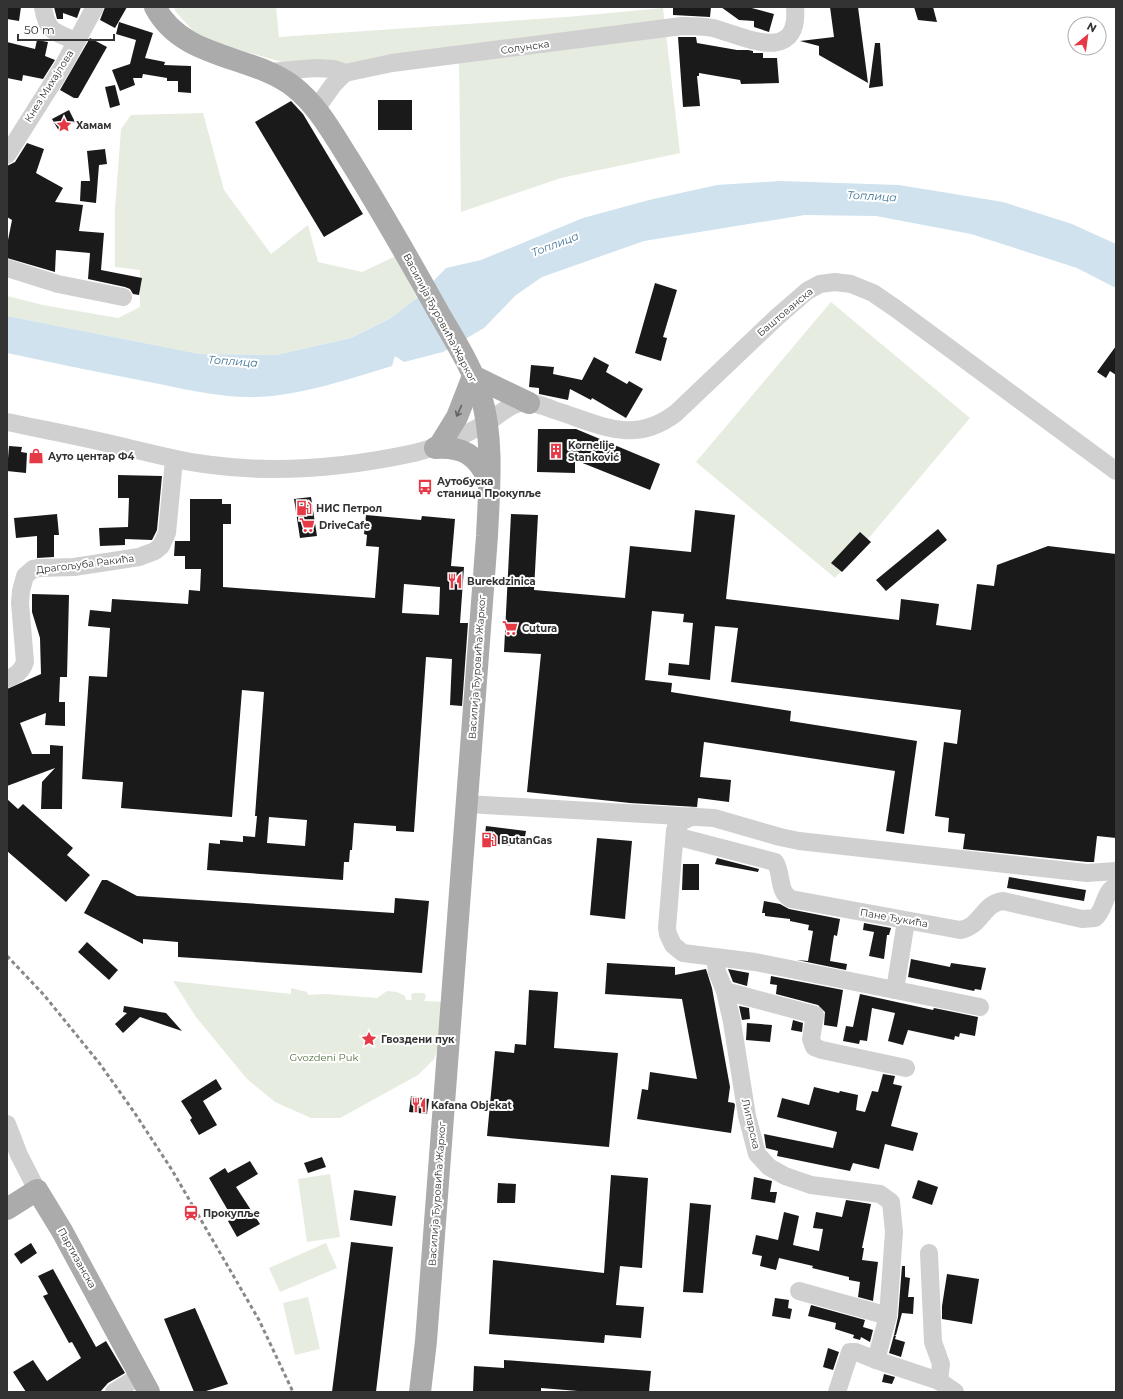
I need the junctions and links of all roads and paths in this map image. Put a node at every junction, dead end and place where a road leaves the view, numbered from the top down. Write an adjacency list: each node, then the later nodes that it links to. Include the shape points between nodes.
1 (43, 7): 5 (street, Кнез Михајлова, via 49,28)
2 (96, 7): 5 (street)
3 (155, 7): 6 (main road, Василија Ђуровића Жарког, via 165,22 189,42)
4 (795, 7): 7 (street, Солунска, via 792,30 788,37 779,43 750,40 703,26 682,26 392,63)
5 (76, 41): 9 (street, Кнез Михајлова, via 62,68)
6 (270, 72): 7 (street, Солунска, via 315,68 334,69); 8 (main road, Василија Ђуровића Жарког, via 294,87)
7 (345, 73): 8 (street)
8 (316, 109): 13 (main road, Василија Ђуровића Жарког, via 397,237)
9 (13, 135): 10 (street, Кнез Михајлова)
10 (7, 155)
11 (7, 268): 12 (street, via 58,284)
12 (123, 297)
13 (471, 373): 14 (main road); 16 (main road, Василија Ђуровића Жарког, via 480,395); 17 (main road, one-way to 17, via 457,417)
14 (529, 403): 16 (street, Баштованска, via 513,405); 19 (street, Баштованска, via 629,432 661,423 676,413 807,291 820,284 844,282 863,288 895,308)
15 (7, 422): 18 (street)
16 (486, 423): 17 (street); 20 (main road, Василија Ђуровића Жарког)
17 (438, 446): 18 (street, via 382,460 302,468 242,468); 20 (main road, via 466,452 477,461)
18 (174, 460): 21 (street, Драгољуба Ракића, via 168,533 156,551 139,557 74,567 33,569 25,576 20,603 25,662 22,670)
19 (1116, 470)
20 (489, 480): 22 (main road, Василија Ђуровића Жарког)
21 (7, 679)
22 (467, 804): 23 (street); 43 (main road, Василија Ђуровића Жарког)
23 (694, 816): 24 (street); 25 (street, via 714,818 799,841 1087,873)
24 (676, 826): 27 (street, Пане Ђукића, via 683,838 775,862 782,890 791,899); 28 (street, via 668,934 673,945 682,953)
25 (1116, 871)
26 (1116, 886): 27 (street, Пане Ђукића, via 1110,890 1099,915 1090,919 1003,901 992,903 968,929 960,930)
27 (906, 921): 29 (street)
28 (715, 957): 29 (street, via 755,962); 30 (street, Липарска, via 717,972)
29 (895, 990): 31 (street)
30 (725, 991): 32 (street, via 814,1015 811,1034 814,1046 822,1050); 38 (street, Липарска, via 747,1116 757,1154 769,1167 785,1176 810,1184 880,1194 891,1202 894,1232)
31 (980, 1007)
32 (906, 1068)
33 (7, 1124): 34 (street, Партизанска)
34 (37, 1190): 35 (main road); 41 (main road, Партизанска)
35 (7, 1210)
36 (929, 1253): 40 (street, via 933,1342 941,1364)
37 (799, 1291): 38 (street)
38 (888, 1316): 39 (street, Липарска)
39 (876, 1360): 40 (street); 44 (street, via 850,1352)
40 (939, 1381): 45 (street)
41 (145, 1384): 42 (street)
42 (114, 1392)
43 (420, 1392)
44 (837, 1392)
45 (955, 1392)

